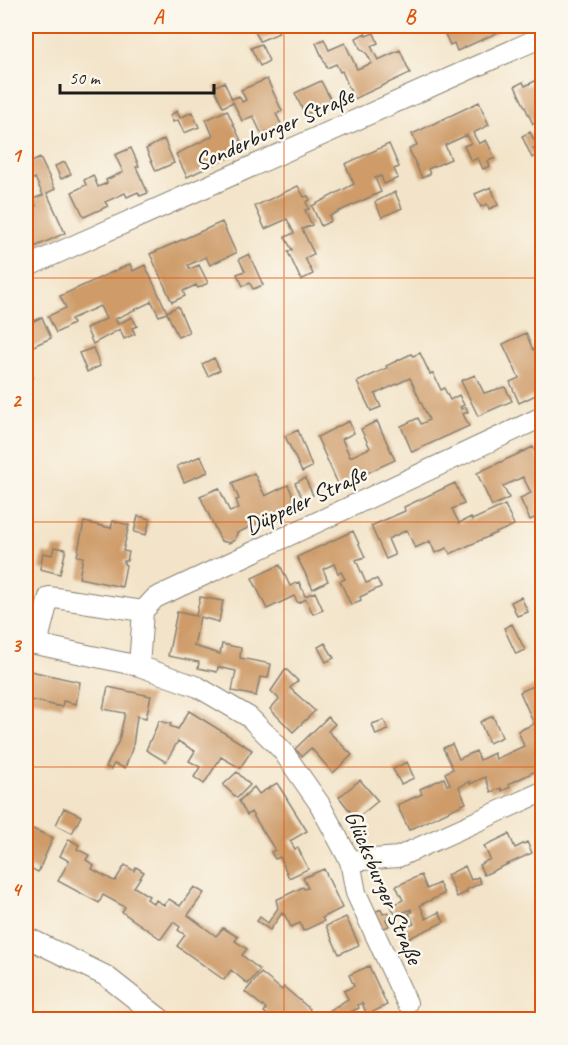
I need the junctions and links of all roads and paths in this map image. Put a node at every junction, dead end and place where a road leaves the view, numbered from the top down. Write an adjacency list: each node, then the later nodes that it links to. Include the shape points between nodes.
1 (543, 37): 2 (street, Sonderburger Straße)
2 (26, 267)
3 (543, 417): 4 (street, Düppeler Straße, via 155,598)
4 (143, 611): 5 (street, Glücksburger Straße, via 49,597); 6 (street)
5 (32, 643): 6 (street, Glücksburger Straße)
6 (139, 666): 8 (street, Glücksburger Straße, via 198,687 249,717 282,750 319,803)
7 (543, 792): 8 (street, via 398,857)
8 (350, 861): 10 (street, Glücksburger Straße, via 356,893)
9 (26, 937): 11 (street, via 106,976)
10 (407, 1004)
11 (162, 1020)

